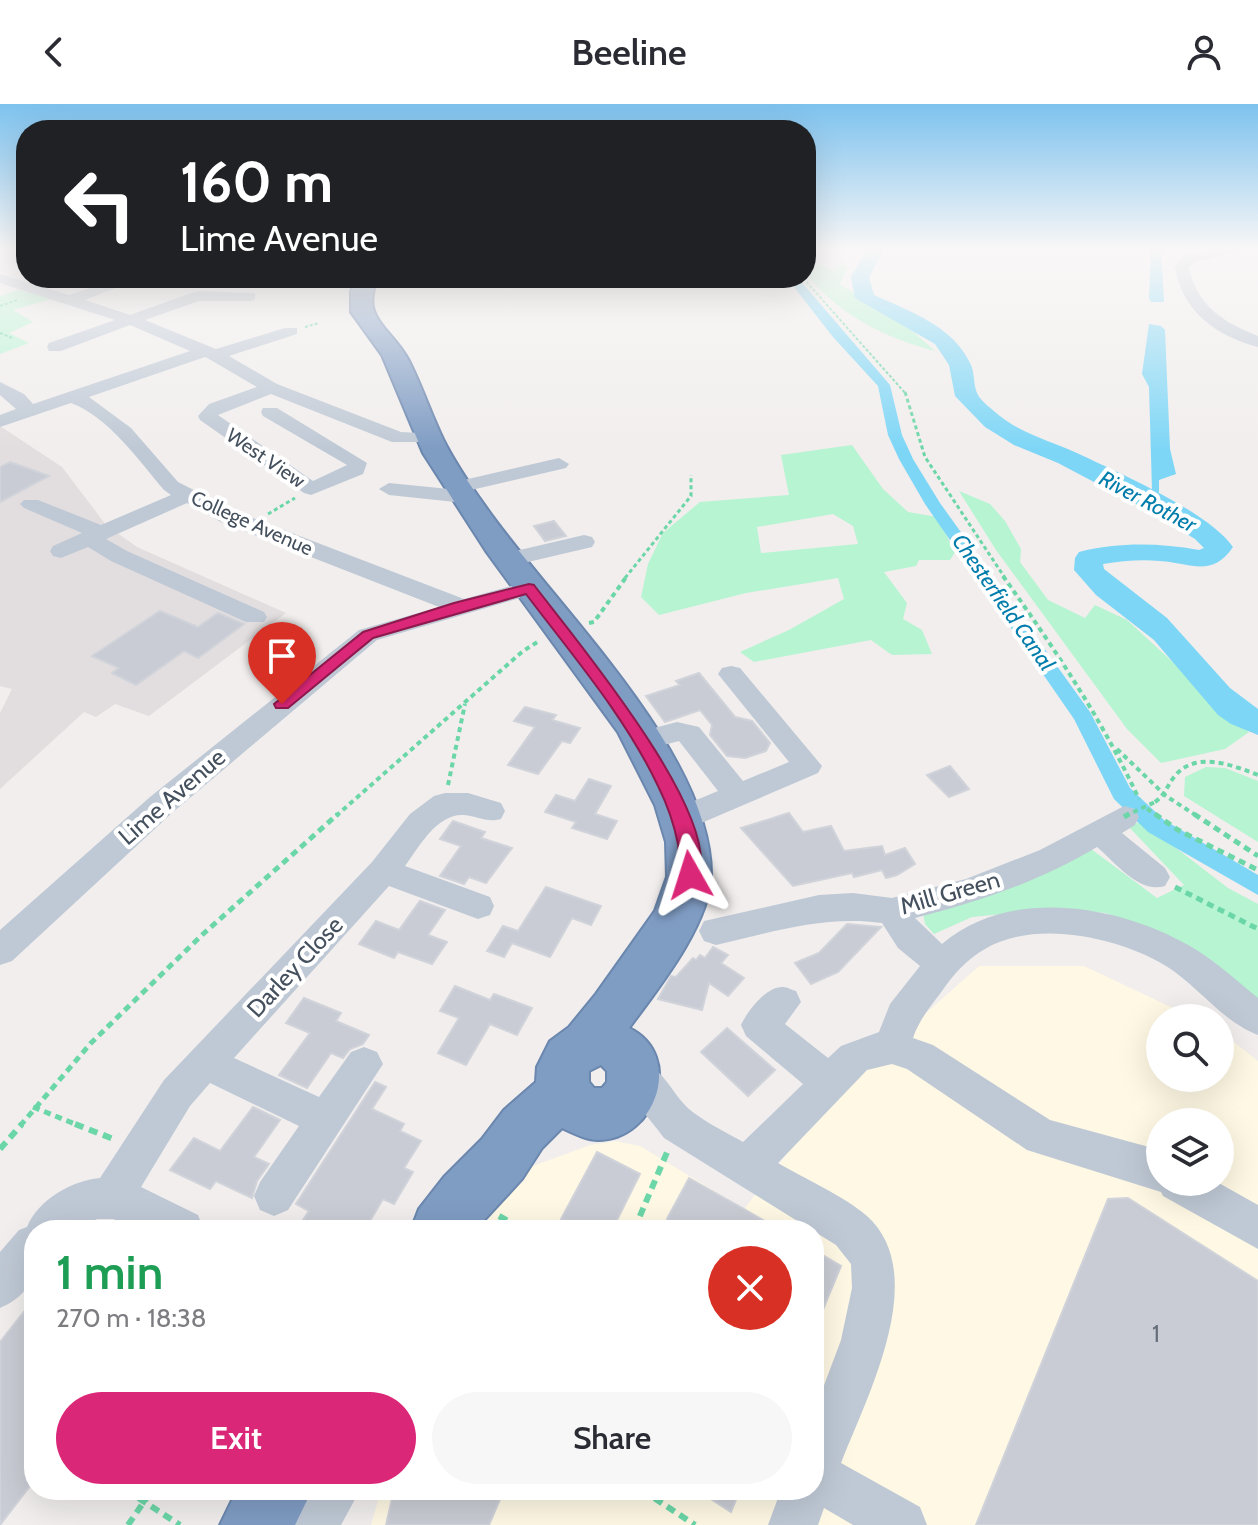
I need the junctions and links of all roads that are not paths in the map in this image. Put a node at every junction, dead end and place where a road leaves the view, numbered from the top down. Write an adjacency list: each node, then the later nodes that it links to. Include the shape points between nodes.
1 (121, 316): 5 (street)
2 (141, 316): 5 (street)
3 (364, 316): 17 (highway, via 393,353)
4 (1207, 316): 7 (street)
5 (131, 320): 8 (street); 9 (street)
6 (280, 321): 9 (street, via 291,331)
7 (1258, 342)
8 (55, 347)
9 (210, 353): 11 (street); 12 (street)
10 (2, 378): 13 (street)
11 (271, 388): 16 (street); 18 (street, West View, via 215,408 207,416 311,489 351,474 357,466)
12 (73, 397): 13 (street); 23 (street, College Avenue, via 124,432 171,486)
13 (30, 409): 15 (street)
14 (270, 412): 18 (street, West View)
15 (0, 421)
16 (370, 425): 17 (street, via 403,439); 18 (street, West View)
17 (430, 438): 22 (highway)
18 (327, 444)
19 (559, 464): 22 (street)
20 (389, 489): 22 (street)
21 (55, 492): 24 (street, via 31,504)
22 (461, 492): 27 (highway)
23 (188, 495): 24 (street); 28 (street, College Avenue, via 249,525)
24 (95, 536): 26 (street); 29 (street, via 119,556)
25 (584, 542): 27 (street, Lime Avenue)
26 (61, 551)
27 (520, 574): 28 (street, Lime Avenue); 31 (highway)
28 (459, 606): 40 (street, Lime Avenue, via 368,635 161,805)
29 (255, 617)
30 (731, 674): 32 (street, via 808,766)
31 (641, 741): 32 (street, via 677,731 689,734); 34 (highway)
32 (737, 795): 34 (street)
33 (490, 811): 35 (street, Darley Close, via 445,804 421,822)
34 (681, 819): 48 (highway, via 690,875 686,895 635,983)
35 (383, 871): 37 (street); 45 (street, Darley Close)
36 (1154, 877): 38 (street, Mill Green, via 1112,824 1051,859 971,891)
37 (478, 906)
38 (892, 911): 39 (street, Mill Green, via 819,908); 41 (street, via 910,938)
39 (716, 931)
40 (0, 951)
41 (942, 964): 43 (street, via 974,937 1015,924 1115,928 1179,956); 44 (street, via 903,1015)
42 (783, 1002): 47 (street, via 759,1025)
43 (1258, 1019)
44 (892, 1047): 47 (street, via 854,1058); 50 (street, via 920,1057 1041,1137)
45 (206, 1063): 49 (street); 52 (street, Darley Close, via 177,1093)
46 (364, 1064): 49 (street)
47 (829, 1082): 51 (street)
48 (604, 1083): 51 (street, via 635,1120 678,1125); 57 (highway, via 502,1159)
49 (326, 1119): 53 (street)
50 (1146, 1165)
51 (745, 1168): 61 (street, via 851,1230 865,1245 873,1266 867,1327)
52 (112, 1196): 55 (street, via 83,1201); 56 (street)
53 (274, 1196)
54 (1202, 1196): 58 (street)
55 (59, 1220)
56 (166, 1220)
57 (447, 1220)
58 (1258, 1228)
59 (24, 1257): 60 (street)
60 (0, 1286)
61 (824, 1445)
62 (824, 1478): 71 (street)
63 (271, 1500): 67 (highway)
64 (328, 1500): 68 (street)
65 (341, 1500): 69 (street)
66 (802, 1500): 70 (street)
67 (255, 1525)
68 (312, 1525)
69 (337, 1525)
70 (793, 1525)
71 (902, 1525)

